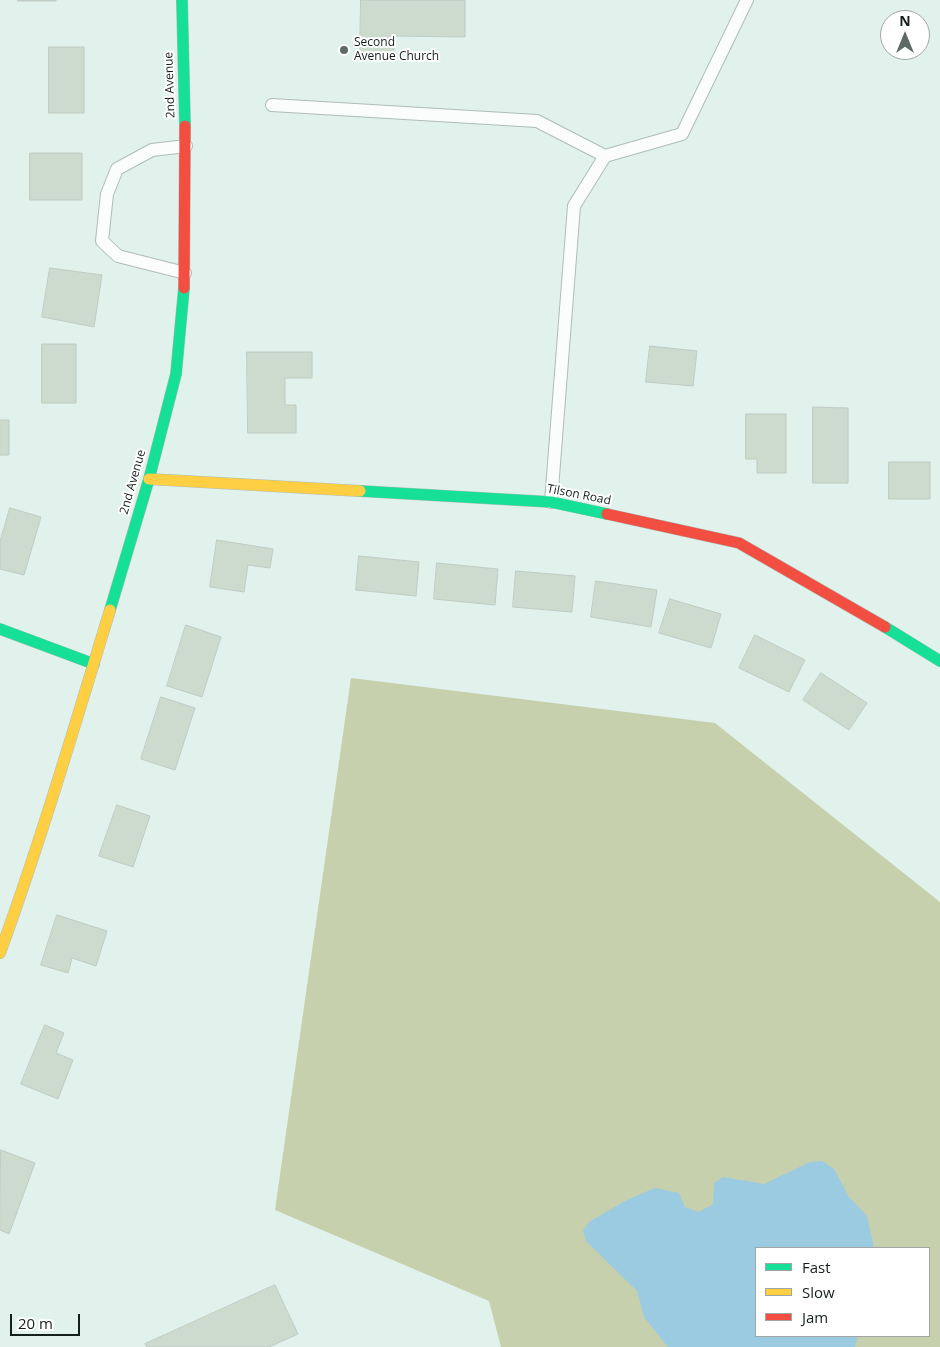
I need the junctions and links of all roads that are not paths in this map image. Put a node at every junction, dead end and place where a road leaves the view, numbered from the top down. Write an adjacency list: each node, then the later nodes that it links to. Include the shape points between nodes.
1 (182, 0): 4 (street, 2nd Avenue)
2 (747, 0): 5 (lane, via 682,134)
3 (272, 105): 5 (lane, via 537,121)
4 (186, 146): 6 (street, 2nd Avenue); 6 (lane, via 152,150 117,168 107,194 102,241 118,256)
5 (605, 156): 8 (lane, via 574,206)
6 (185, 273): 7 (street, 2nd Avenue, via 176,374)
7 (149, 479): 8 (street, Tilson Road); 11 (street, 2nd Avenue)
8 (551, 502): 10 (street, Tilson Road, via 739,543)
9 (0, 629): 11 (street)
10 (940, 661)
11 (94, 664): 12 (street, 2nd Avenue, via 60,780)
12 (0, 953)

